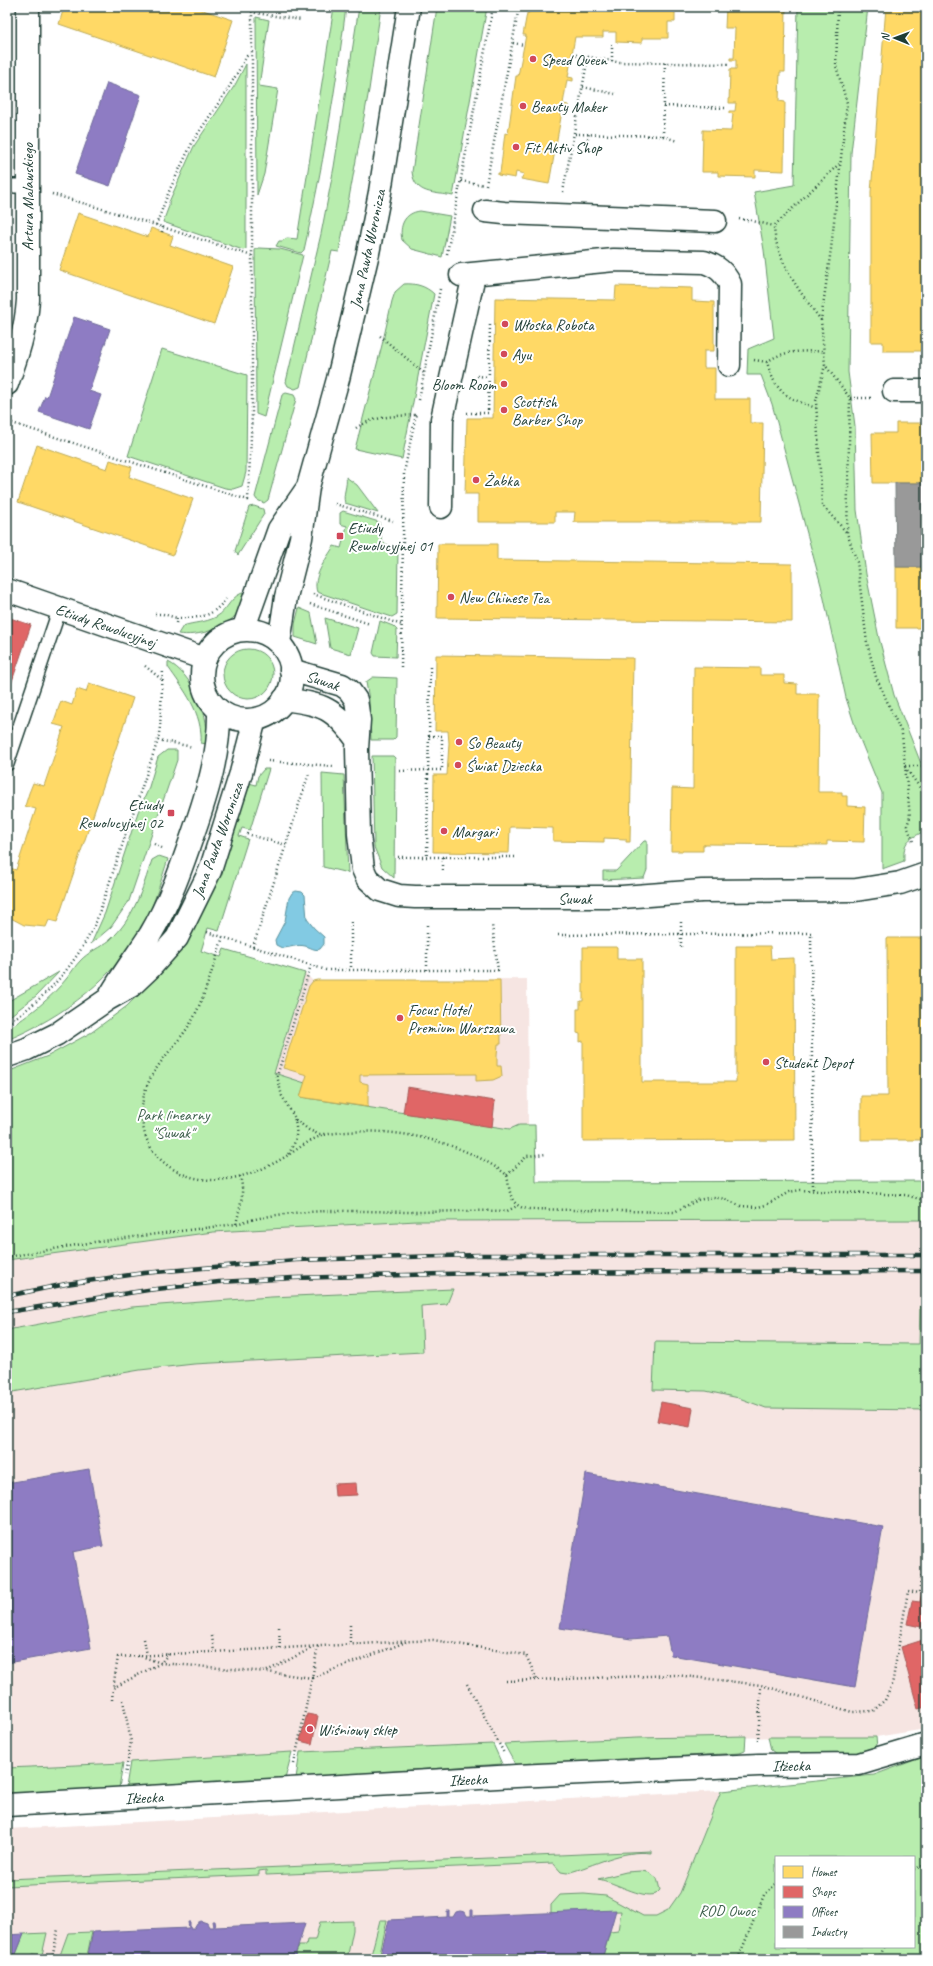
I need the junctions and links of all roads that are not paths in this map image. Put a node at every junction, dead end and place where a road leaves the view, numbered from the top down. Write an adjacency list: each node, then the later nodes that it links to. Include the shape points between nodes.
1 (28, 7): 3 (street, Artura Malawskiego)
2 (409, 7): 10 (street, Jana Pawła Woronicza, via 368,253 338,379)
3 (27, 188): 7 (street, Artura Malawskiego, via 27,320)
4 (485, 211): 5 (street, via 504,214)
5 (715, 221)
6 (738, 362): 11 (street, via 730,284 726,275 704,262 614,260 468,275 442,419)
7 (7, 384)
8 (926, 391): 9 (street)
9 (885, 395)
10 (308, 487): 14 (street, Jana Pawła Woronicza, via 279,529); 15 (street, Jana Pawła Woronicza, via 301,538 286,597)
11 (441, 507)
12 (7, 590): 13 (street, Etiudy Rewolucyjnej)
13 (60, 608): 16 (street, Etiudy Rewolucyjnej); 22 (lane)
14 (243, 630): 15 (street, via 256,631); 16 (street, via 220,639)
15 (279, 644): 17 (street, via 287,656)
16 (205, 659): 19 (street, via 202,670 204,687 211,702)
17 (291, 670): 18 (street, via 291,684); 21 (street, Suwak, via 336,683 349,690 356,700 359,713)
18 (284, 699): 20 (street, via 267,715); 21 (street, Suwak, via 308,702 332,712)
19 (219, 710): 20 (street, via 236,718); 24 (street, Jana Pawła Woronicza, via 219,730 213,767 183,866 150,934)
20 (255, 719): 24 (street, Jana Pawła Woronicza, via 222,834 195,905 177,938 151,967 131,986)
21 (357, 740): 23 (street, Suwak, via 359,834 363,869 367,878 380,890 399,896 588,898 702,891 856,890 900,883)
22 (7, 764)
23 (926, 874)
24 (108, 999): 25 (street, Jana Pawła Woronicza, via 57,1034 28,1049)
25 (7, 1056)
26 (926, 1744): 27 (street, Iłżecka, via 859,1764 759,1765 516,1776)
27 (7, 1805)

